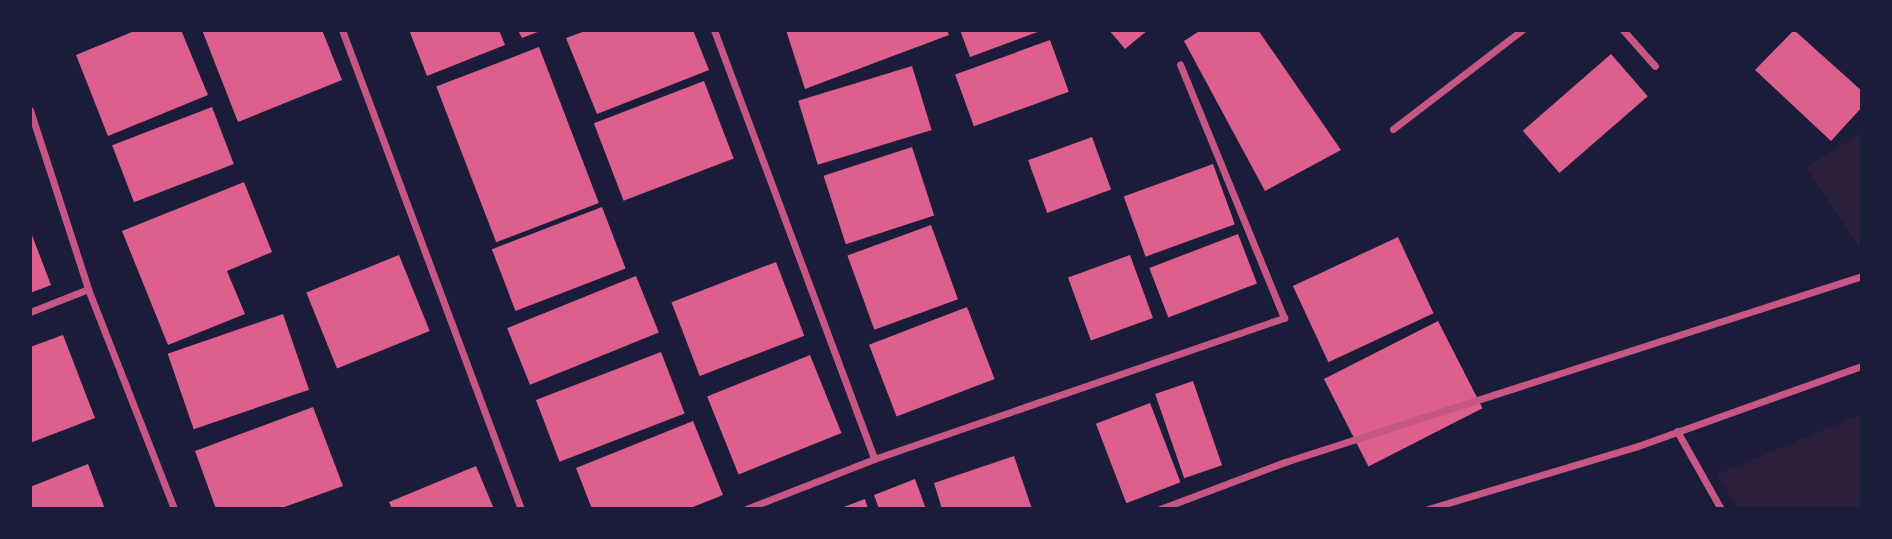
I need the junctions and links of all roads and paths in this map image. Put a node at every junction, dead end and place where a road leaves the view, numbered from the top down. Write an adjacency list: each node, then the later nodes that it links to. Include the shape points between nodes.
1 (342, 30): 16 (street)
2 (714, 30): 14 (street)
3 (1522, 30): 8 (street)
4 (1623, 30): 6 (street)
5 (1180, 65): 14 (street, via 1284,318)
6 (1655, 66)
7 (30, 110): 10 (street)
8 (1393, 129)
9 (1862, 276): 18 (street, via 1285,462)
10 (88, 289): 11 (street); 15 (street)
11 (30, 312)
12 (1862, 366): 13 (street)
13 (1677, 431): 19 (street); 20 (street)
14 (874, 458): 17 (street)
15 (174, 509)
16 (521, 509)
17 (746, 509)
18 (1160, 509)
19 (1428, 509)
20 (1721, 509)

